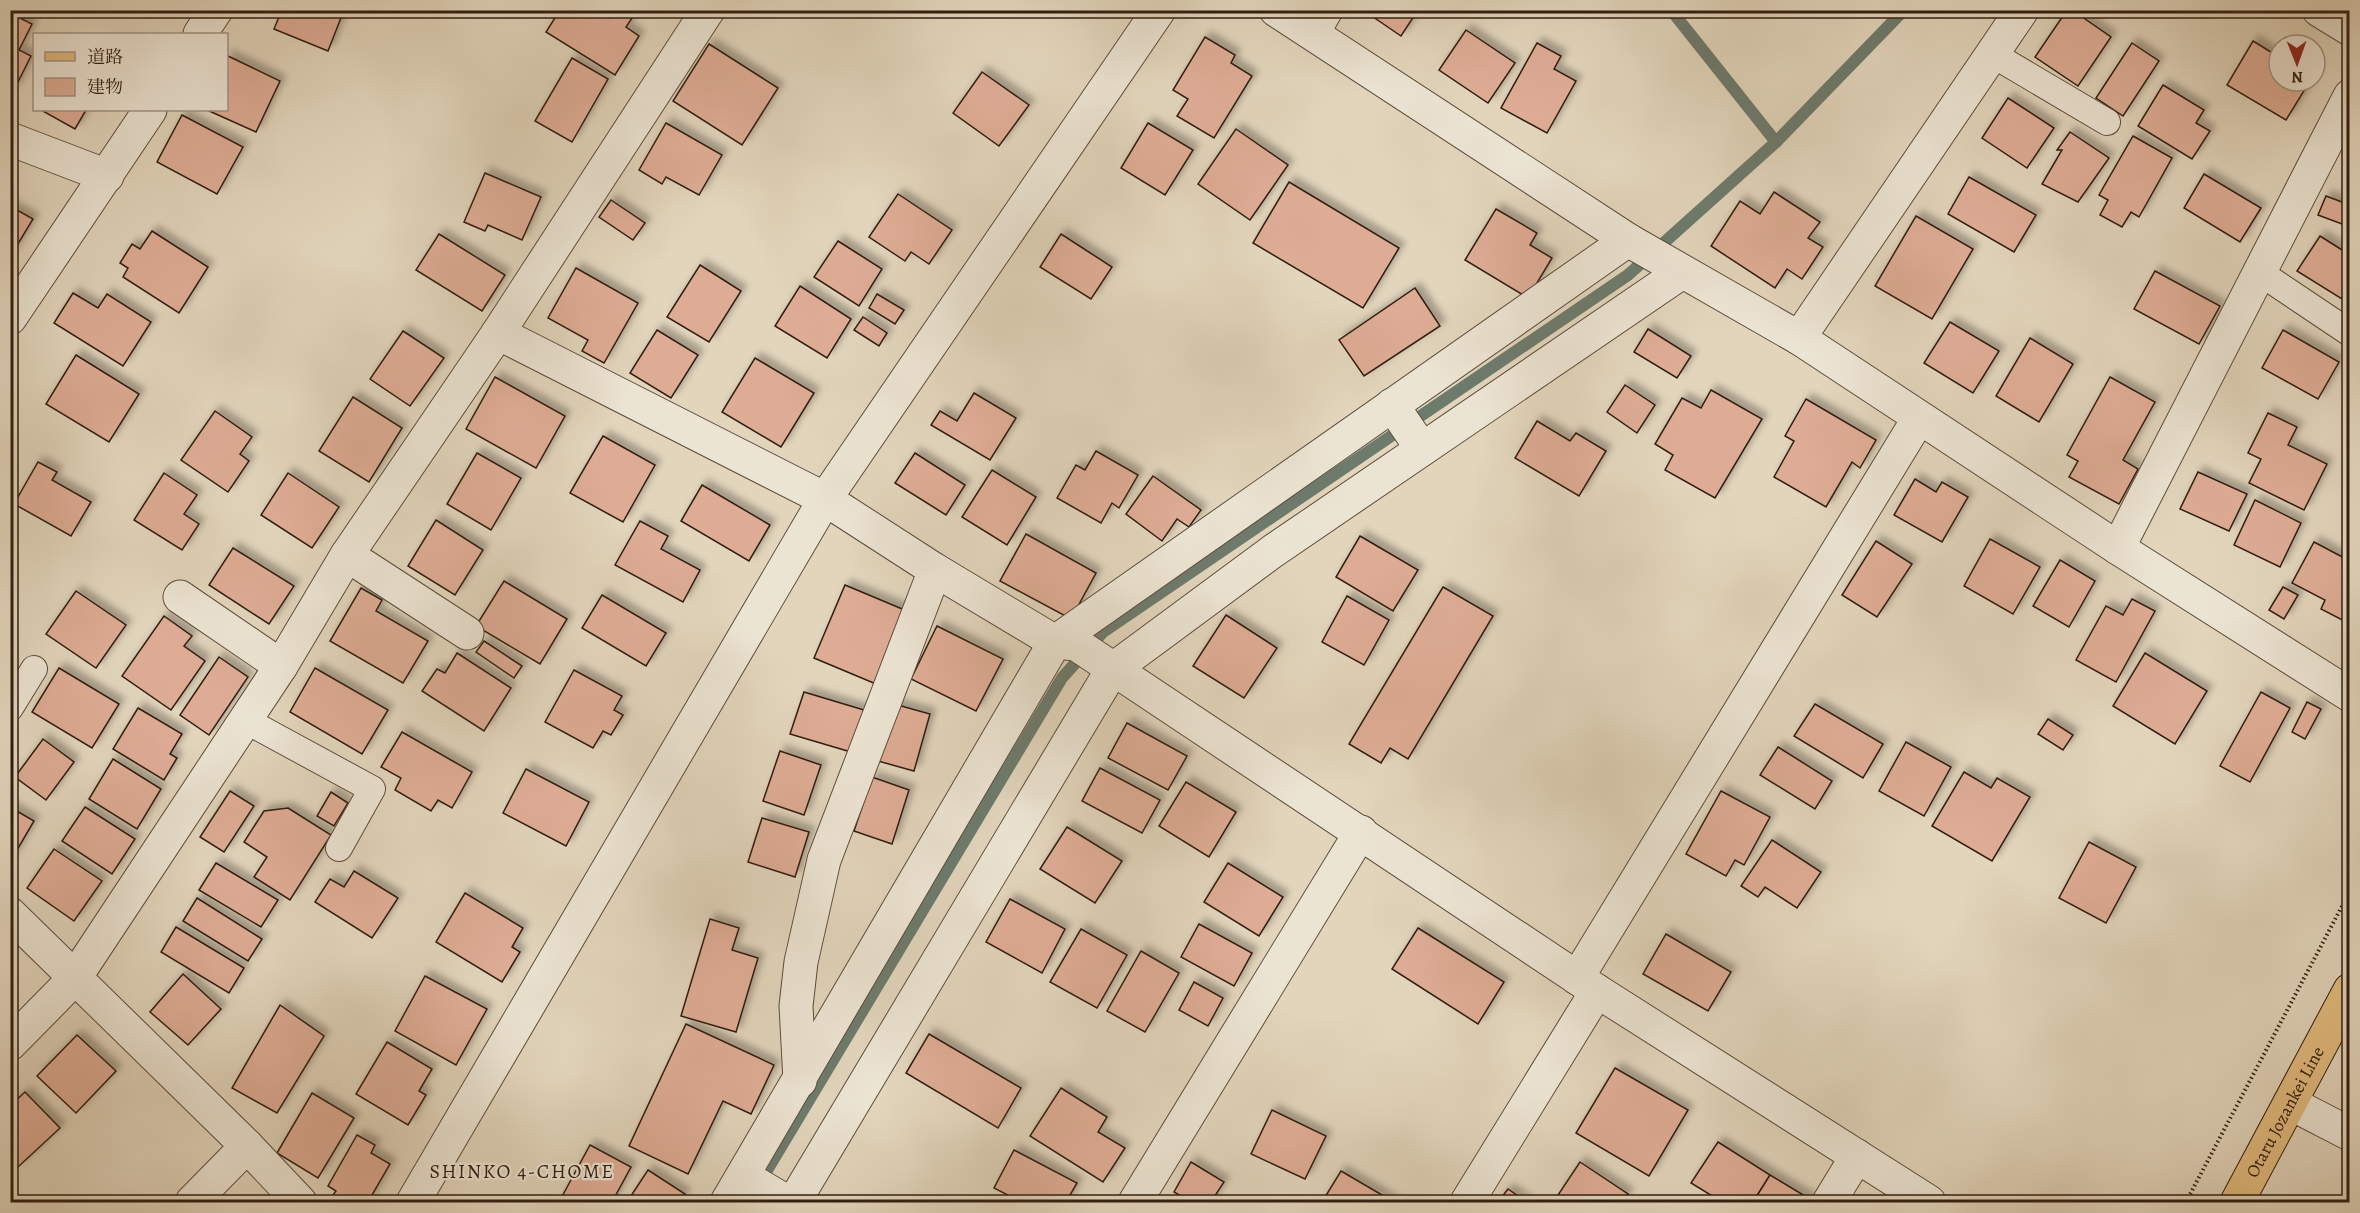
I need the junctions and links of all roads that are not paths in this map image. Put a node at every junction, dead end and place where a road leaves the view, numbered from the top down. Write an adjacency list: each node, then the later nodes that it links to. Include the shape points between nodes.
1 (216, 10): 9 (street)
2 (708, 10): 20 (street)
3 (1159, 10): 25 (street)
4 (1276, 10): 7 (street)
5 (2022, 10): 10 (street)
6 (2319, 10): 8 (street)
7 (1323, 23): 16 (street)
8 (2349, 29)
9 (201, 33)
10 (1992, 54): 13 (lane); 22 (street)
11 (2349, 96): 18 (street)
12 (149, 111): 15 (street)
13 (2107, 122)
14 (10, 140): 15 (street)
15 (107, 176): 19 (street)
16 (1633, 244): 17 (street); 24 (street)
17 (1675, 268): 22 (street); 24 (street)
18 (2259, 272): 21 (lane); 26 (street)
19 (10, 318)
20 (498, 333): 25 (street); 27 (street)
21 (2349, 333)
22 (1799, 338): 23 (street)
23 (1919, 418): 26 (street); 41 (street)
24 (1407, 427): 31 (street); 31 (street, via 1273,551)
25 (825, 499): 28 (street); 52 (street)
26 (2118, 548): 34 (street)
27 (347, 555): 30 (street); 32 (street)
28 (935, 570): 31 (street); 44 (street, via 824,860 799,973 796,1006)
29 (180, 597): 32 (street)
30 (467, 633)
31 (1085, 654): 37 (street); 44 (street); 49 (street)
32 (281, 666): 36 (street)
33 (34, 669): 35 (lane)
34 (2349, 695)
35 (10, 708)
36 (245, 720): 38 (lane, via 372,789); 40 (street)
37 (1361, 832): 41 (street); 53 (street)
38 (339, 848)
39 (10, 914): 40 (street)
40 (74, 979): 43 (street); 47 (street)
41 (1587, 984): 48 (street); 54 (street)
42 (2349, 990): 45 (main road, Otaru Jozankei Line)
43 (10, 1044)
44 (800, 1081): 49 (street)
45 (2290, 1103): 46 (street); 57 (main road, Otaru Jozankei Line)
46 (2349, 1134)
47 (247, 1146): 50 (street); 51 (street)
48 (1857, 1156): 55 (street); 56 (street)
49 (763, 1194)
50 (192, 1203)
51 (300, 1203)
52 (413, 1203)
53 (1135, 1203)
54 (1467, 1203)
55 (1829, 1203)
56 (1929, 1203)
57 (2238, 1203)

